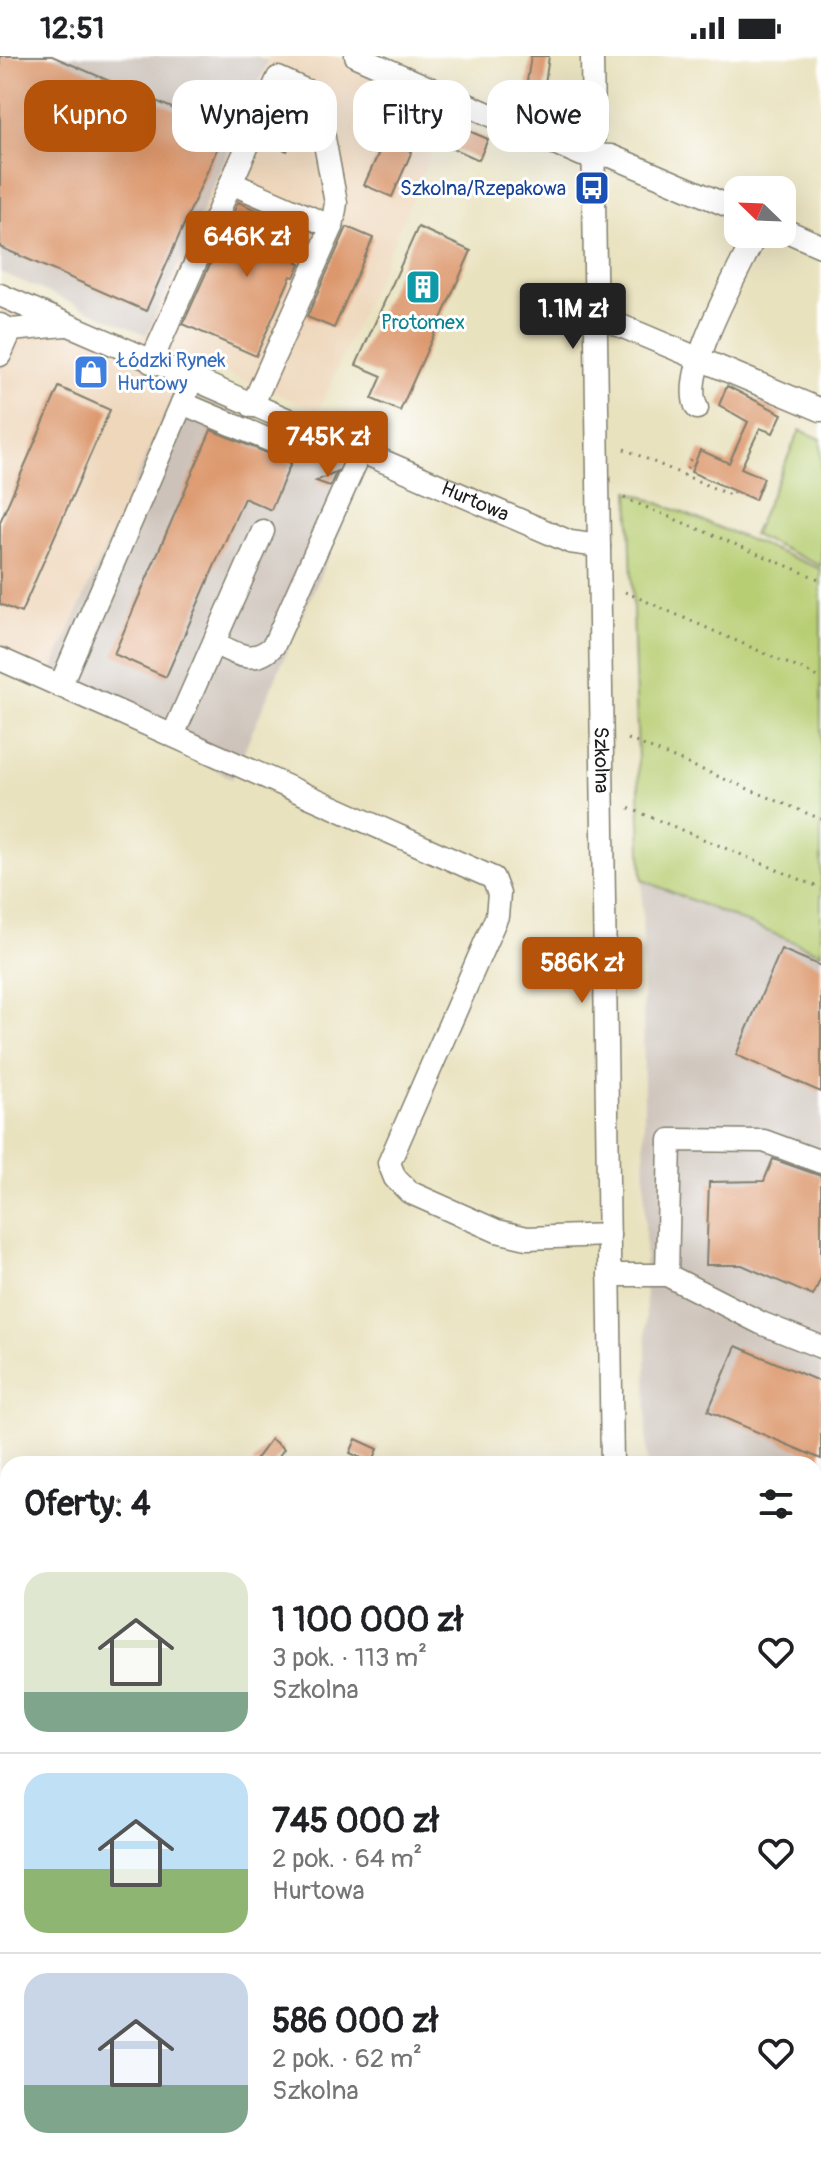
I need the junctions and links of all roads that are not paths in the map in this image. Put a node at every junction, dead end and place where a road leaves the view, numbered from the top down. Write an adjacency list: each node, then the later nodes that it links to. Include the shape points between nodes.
1 (356, 56): 3 (street)
2 (592, 56): 3 (street, Szkolna)
3 (592, 156): 5 (street, via 611,156); 11 (street, Szkolna)
4 (231, 183): 6 (street); 6 (street, via 278,78 316,95 336,203); 16 (street)
5 (724, 204)
6 (332, 227): 19 (street)
7 (796, 235): 8 (street)
8 (821, 246)
9 (750, 248): 15 (street)
10 (0, 295): 12 (street, Hurtowa)
11 (595, 315): 15 (street); 25 (street, Szkolna)
12 (67, 325): 13 (street); 16 (street, Hurtowa)
13 (6, 328): 14 (street)
14 (0, 355)
15 (698, 359): 20 (street, via 691,396); 21 (street)
16 (151, 362): 17 (street, Hurtowa)
17 (192, 380): 18 (street); 19 (street, Hurtowa)
18 (182, 403): 22 (street); 28 (street)
19 (252, 406): 23 (street, Hurtowa)
20 (697, 408)
21 (821, 410)
22 (283, 446)
23 (360, 453): 25 (street, Hurtowa, via 570,542); 26 (street, via 274,645 254,658)
24 (263, 531): 26 (street)
25 (599, 546): 31 (street, Szkolna)
26 (214, 643): 29 (street)
27 (0, 659): 28 (street)
28 (60, 686): 29 (street)
29 (173, 735): 31 (street, via 493,878 499,894 497,916 389,1163 409,1192 497,1231 527,1238)
30 (821, 1162): 33 (street, via 764,1141 670,1140)
31 (609, 1235): 32 (street, Szkolna)
32 (609, 1275): 33 (street); 35 (street, Szkolna)
33 (667, 1275): 34 (street)
34 (821, 1347)
35 (612, 1456)

